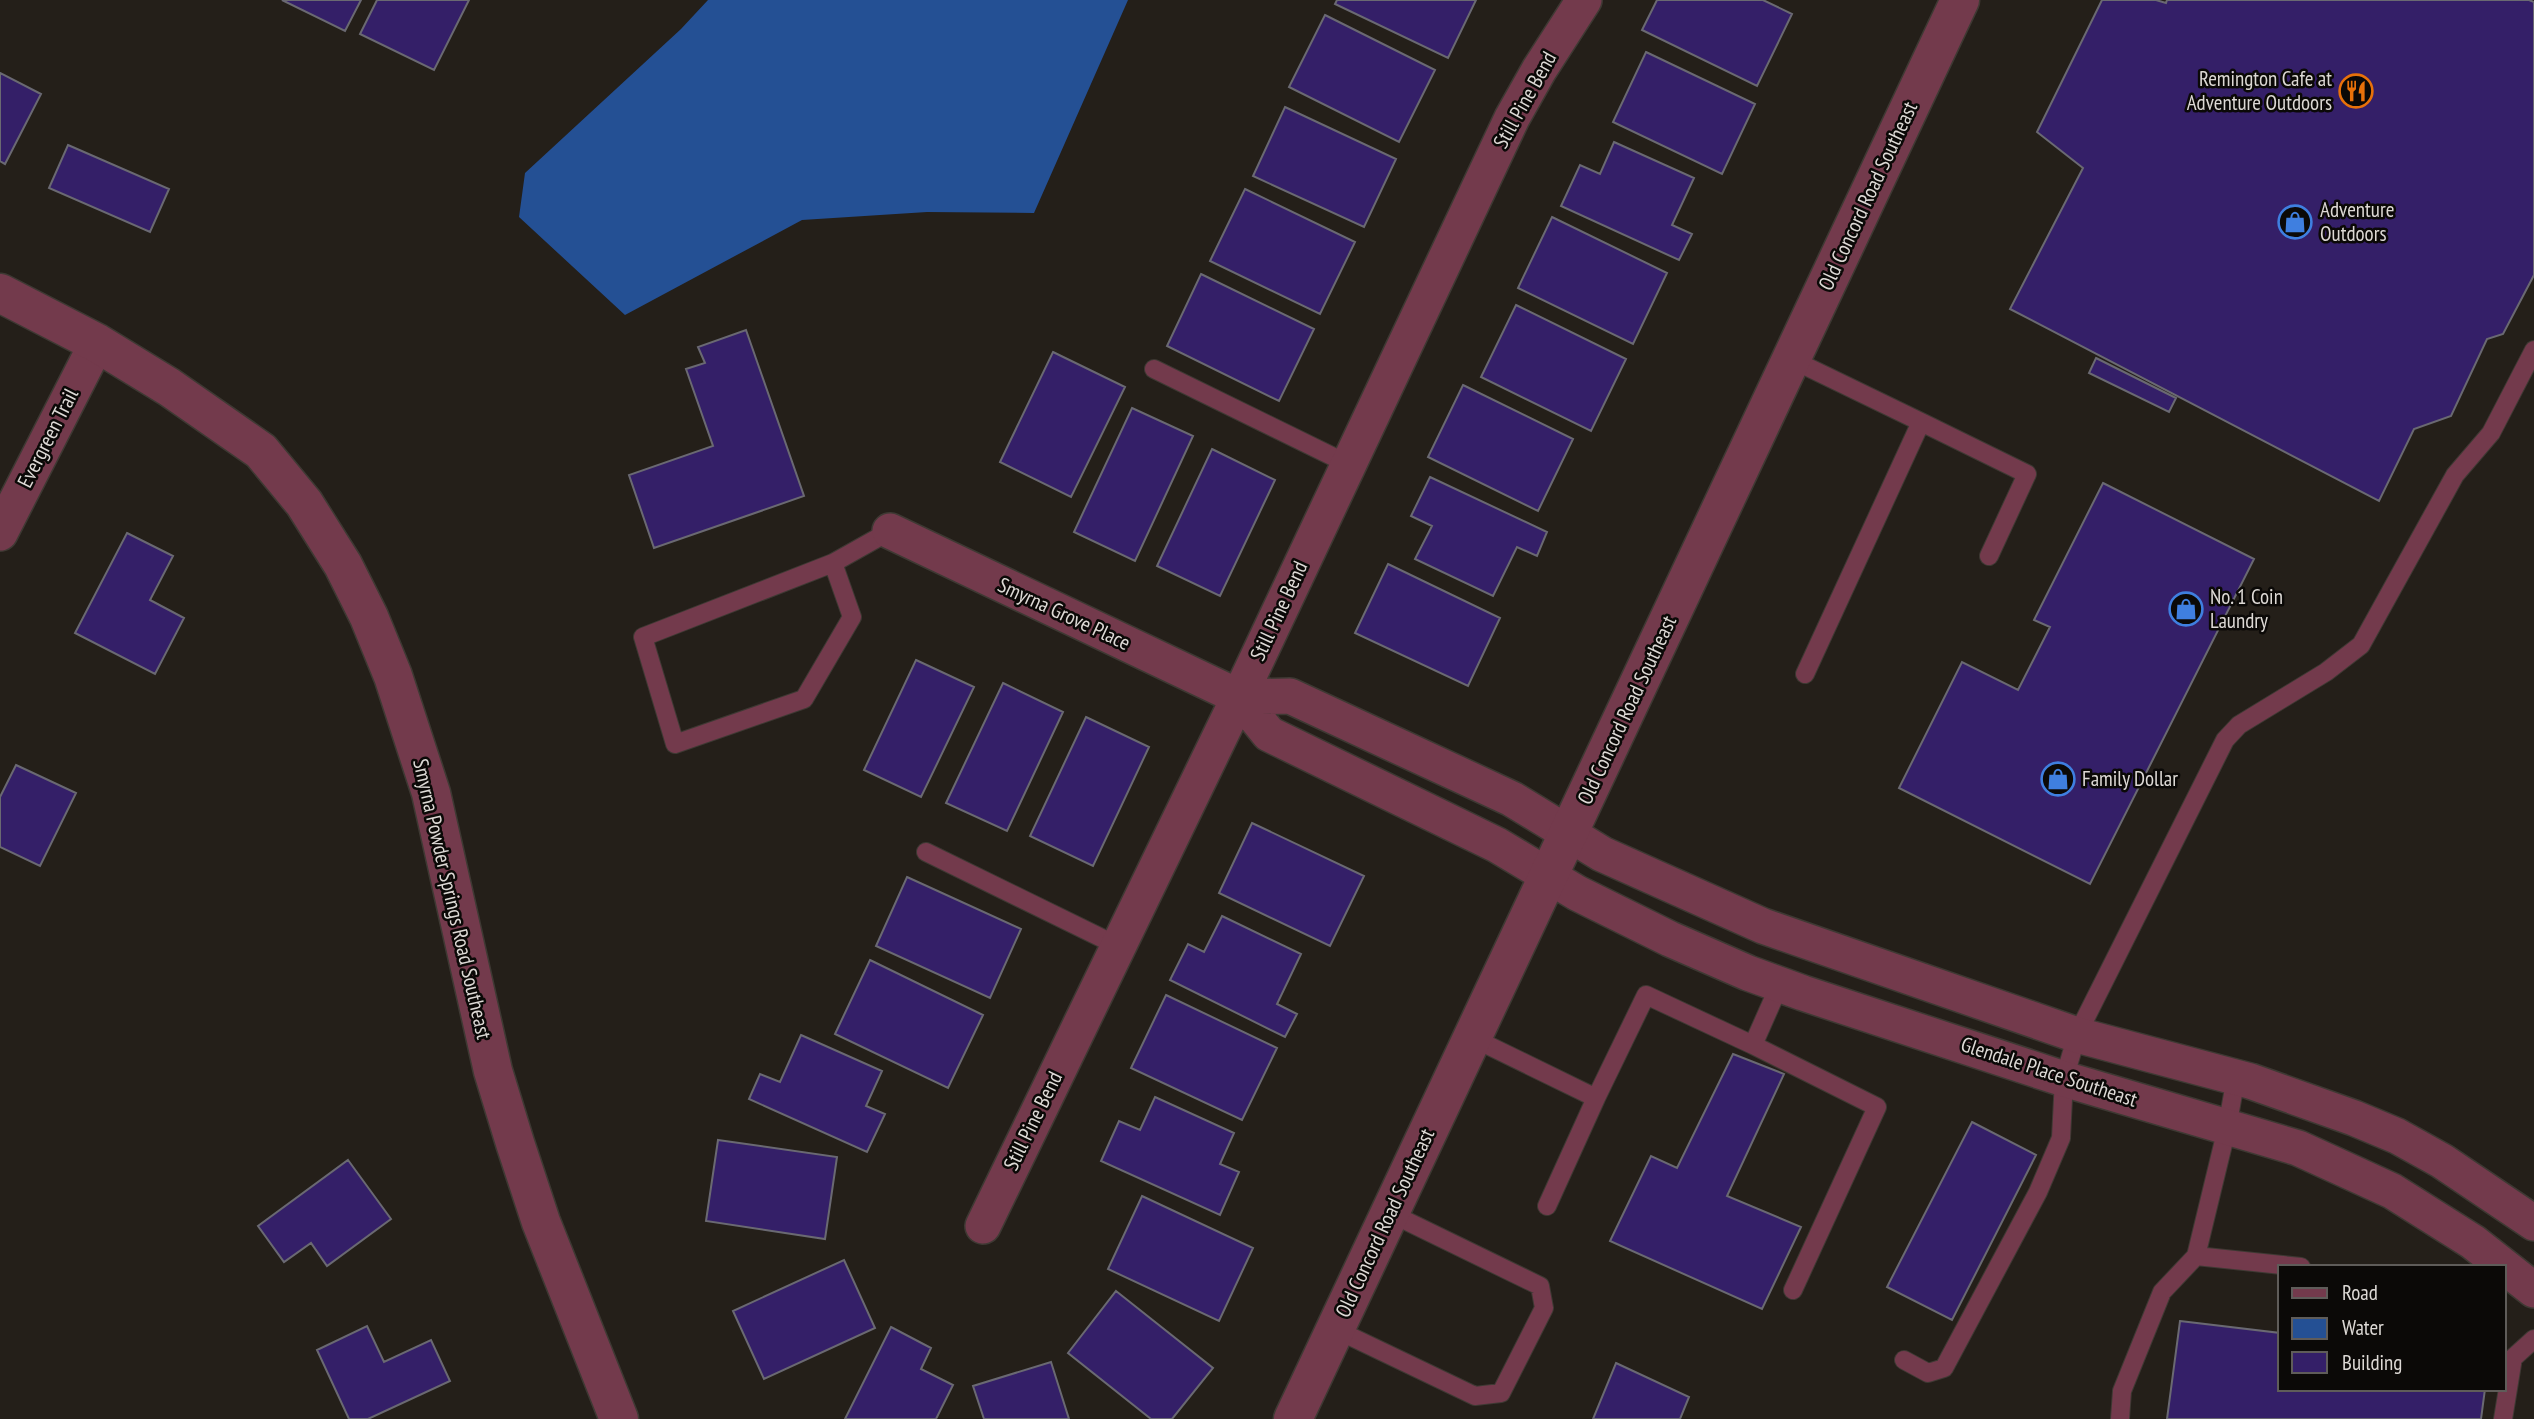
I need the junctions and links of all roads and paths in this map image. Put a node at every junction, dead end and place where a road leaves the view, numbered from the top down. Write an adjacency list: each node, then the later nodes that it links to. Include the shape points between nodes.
1 (1584, 0): 9 (street, Still Pine Bend, via 1512,118)
2 (1960, 0): 6 (street, Old Concord Road Southeast)
3 (0, 293): 4 (street, Smyrna Powder Springs Road Southeast)
4 (97, 343): 11 (street, Evergreen Trail); 46 (street, Smyrna Powder Springs Road Southeast, via 261,451 304,503 369,617 431,793 490,1057 515,1143 541,1223)
5 (2534, 350): 23 (lane, via 2491,433 2455,475 2361,645 2239,725 2225,740)
6 (1791, 359): 8 (lane); 18 (street, Old Concord Road Southeast)
7 (1154, 369): 9 (lane)
8 (1921, 422): 12 (lane, via 2027,474); 14 (lane)
9 (1348, 464): 15 (street, Still Pine Bend)
10 (890, 531): 13 (lane); 15 (street, Smyrna Grove Place)
11 (0, 533)
12 (1989, 556)
13 (833, 563): 13 (lane, via 643,637 675,744 804,699 852,617)
14 (1805, 674)
15 (1239, 697): 16 (street, Smyrna Grove Place, via 1290,696); 17 (street, Smyrna Grove Place, via 1269,734); 21 (street, Still Pine Bend)
16 (1399, 745): 17 (street); 18 (street, Smyrna Grove Place, via 1512,799)
17 (1379, 788): 20 (street, Smyrna Grove Place)
18 (1569, 834): 20 (street, Old Concord Road Southeast); 23 (street, Glendale Place Southeast, via 1602,854 1763,926)
19 (926, 852): 21 (lane)
20 (1550, 876): 22 (street, Glendale Place Southeast, via 1670,939); 24 (street, Old Concord Road Southeast)
21 (1118, 946): 33 (street, Still Pine Bend)
22 (1780, 984): 25 (lane); 27 (street, Glendale Place Southeast)
23 (2077, 1035): 26 (street, Glendale Place Southeast); 27 (lane)
24 (1473, 1038): 28 (lane); 31 (street, Old Concord Road Southeast)
25 (1753, 1045): 28 (lane, via 1646,995); 38 (lane, via 1877,1107)
26 (2236, 1077): 29 (lane); 32 (street, Glendale Place Southeast, via 2397,1136)
27 (2064, 1079): 29 (street, Glendale Place Southeast); 43 (lane, via 2061,1138 2038,1192 1944,1368 1927,1373)
28 (1596, 1098): 30 (lane)
29 (2227, 1128): 34 (lane); 36 (street, Glendale Place Southeast, via 2298,1148 2392,1191)
30 (1547, 1206)
31 (1390, 1213): 40 (street, Old Concord Road Southeast); 40 (lane, via 1540,1286 1544,1308 1501,1393 1487,1396 1475,1396)
32 (2534, 1223)
33 (983, 1226)
34 (2196, 1256): 35 (lane); 48 (lane, via 2162,1292 2122,1391)
35 (2282, 1265)
36 (2502, 1265)
37 (2506, 1268): 39 (street, Glendale Place Southeast)
38 (1793, 1290)
39 (2534, 1290)
40 (1335, 1329): 47 (street, Old Concord Road Southeast)
41 (2534, 1339): 42 (lane)
42 (2509, 1353): 44 (lane)
43 (1904, 1360)
44 (2506, 1381)
45 (2505, 1391): 49 (lane)
46 (619, 1419)
47 (1293, 1419)
48 (2119, 1419)
49 (2502, 1419)

